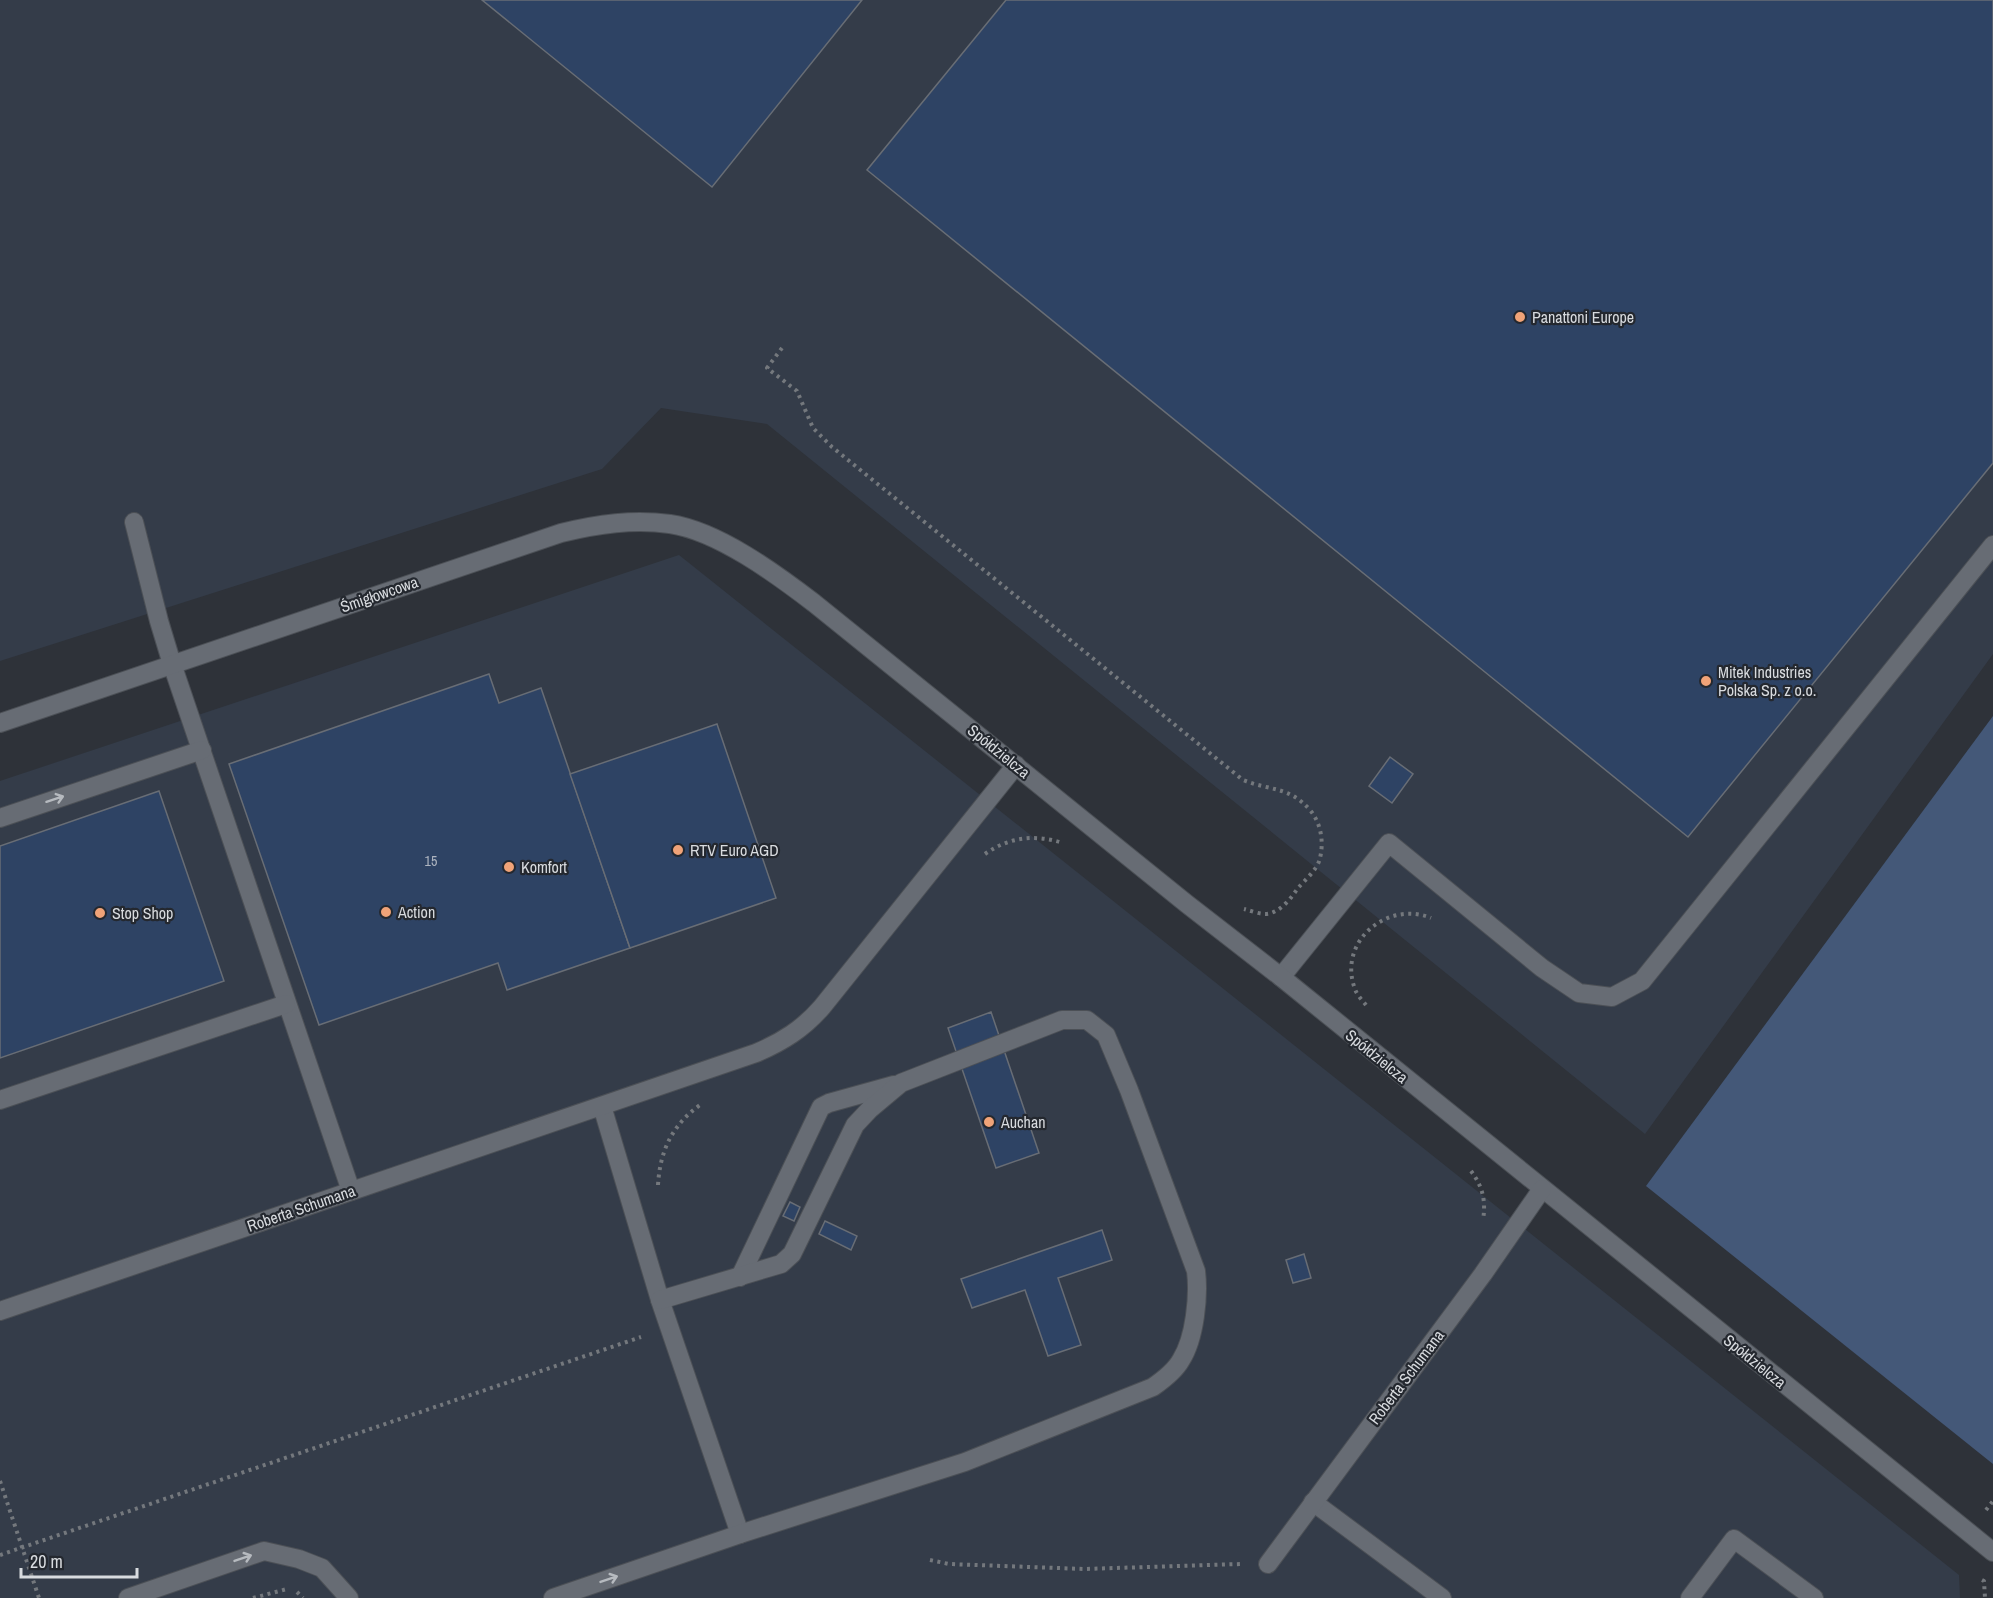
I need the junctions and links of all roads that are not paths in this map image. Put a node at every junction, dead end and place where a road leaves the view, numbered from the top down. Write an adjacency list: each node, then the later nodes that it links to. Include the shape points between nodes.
1 (134, 522): 4 (street)
2 (1993, 545): 9 (street, via 1642,981 1612,997 1579,993 1542,968 1389,843)
3 (759, 564): 4 (street, Śmigłowcowa, via 710,537 675,525 635,522 586,526); 7 (street, Spółdzielcza, via 814,603)
4 (172, 664): 5 (street, Śmigłowcowa); 6 (street)
5 (0, 723)
6 (202, 750): 8 (street, one-way to 6); 10 (street)
7 (1016, 765): 9 (street, Spółdzielcza); 13 (street, Roberta Schumana, via 802,1028 756,1053)
8 (0, 818)
9 (1281, 977): 14 (street, Spółdzielcza)
10 (286, 1004): 12 (street); 15 (street)
11 (902, 1083): 16 (street, via 855,1125 792,1254 781,1264); 16 (street, via 821,1107); 20 (street, via 1062,1020 1088,1020 1106,1035 1196,1271 1194,1313 1186,1348 1181,1361 1153,1387 966,1462)
12 (0, 1100)
13 (602, 1106): 15 (street, Roberta Schumana); 17 (street)
14 (1542, 1189): 19 (street, Roberta Schumana); 21 (street, Spółdzielcza)
15 (351, 1191): 18 (street, Roberta Schumana)
16 (740, 1277): 17 (street)
17 (660, 1300): 20 (street)
18 (0, 1311)
19 (1313, 1502): 22 (street, Roberta Schumana); 27 (street)
20 (740, 1534): 26 (street, one-way to 20)
21 (1993, 1552)
22 (1268, 1563)
23 (1809, 1596): 28 (street, via 1734,1539)
24 (128, 1598): 25 (street, one-way to 25, via 264,1551 322,1568)
25 (349, 1598)
26 (553, 1598)
27 (1442, 1598)
28 (1690, 1598)

